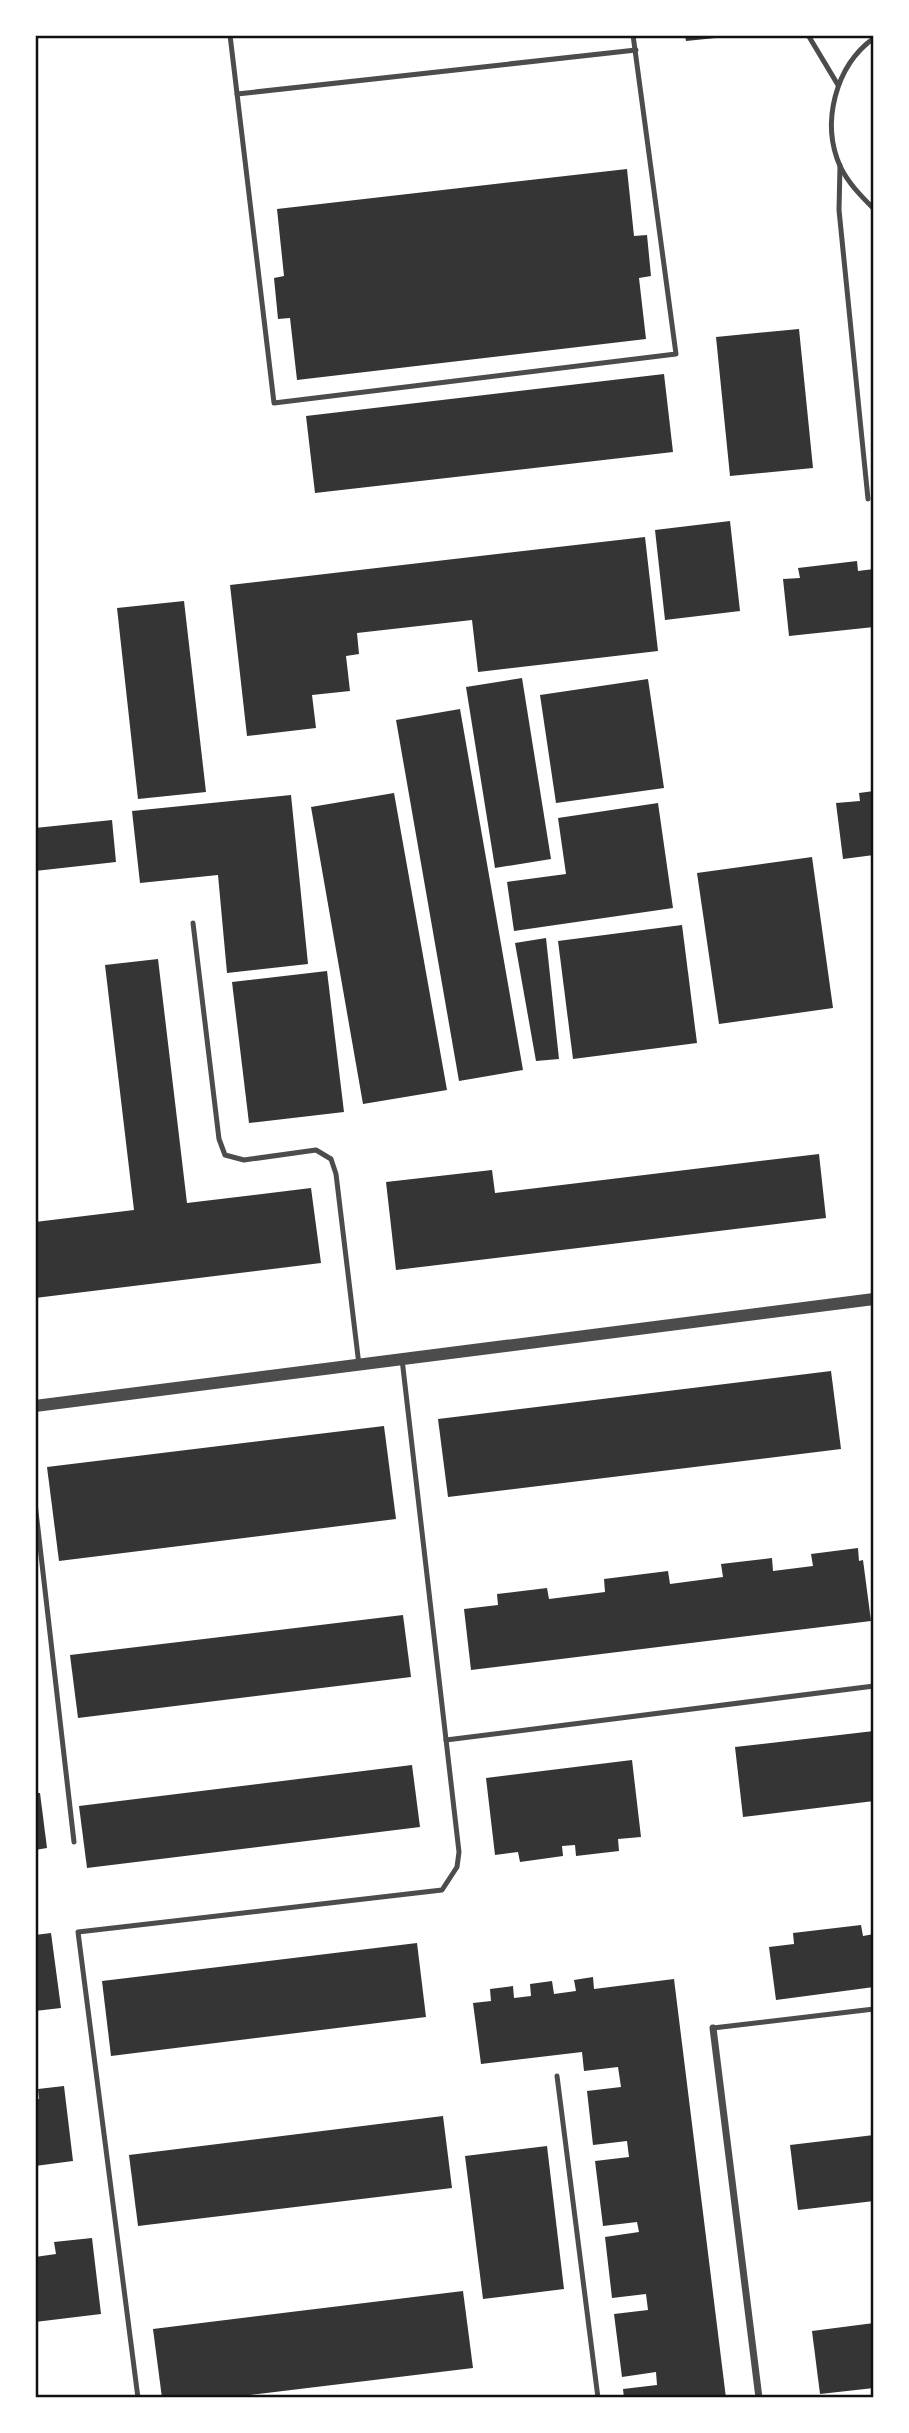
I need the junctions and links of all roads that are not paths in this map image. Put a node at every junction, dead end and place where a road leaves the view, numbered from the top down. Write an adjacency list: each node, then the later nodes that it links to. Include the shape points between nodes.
1 (230, 35): 7 (lane)
2 (634, 35): 5 (lane)
3 (808, 35): 6 (lane)
4 (874, 38): 6 (lane, via 850,62)
5 (635, 50): 7 (lane); 7 (lane, via 676,354 274,403)
6 (838, 85): 8 (lane, via 832,138)
7 (237, 94)
8 (840, 166): 9 (lane, via 854,190); 10 (lane, via 839,210)
9 (874, 209)
10 (868, 499)
11 (193, 923): 14 (lane, via 219,1139 225,1155 244,1160 316,1150 331,1159)
12 (874, 1299): 13 (street)
13 (402, 1359): 14 (street); 18 (lane)
14 (359, 1365): 15 (street)
15 (35, 1406)
16 (35, 1503): 19 (lane)
17 (874, 1686): 18 (lane)
18 (446, 1740): 23 (lane, via 459,1852 457,1867 442,1890 78,1932)
19 (74, 1843)
20 (874, 2009): 21 (lane)
21 (713, 2028): 25 (street)
22 (558, 2076): 24 (lane)
23 (138, 2398)
24 (598, 2398)
25 (759, 2398)

